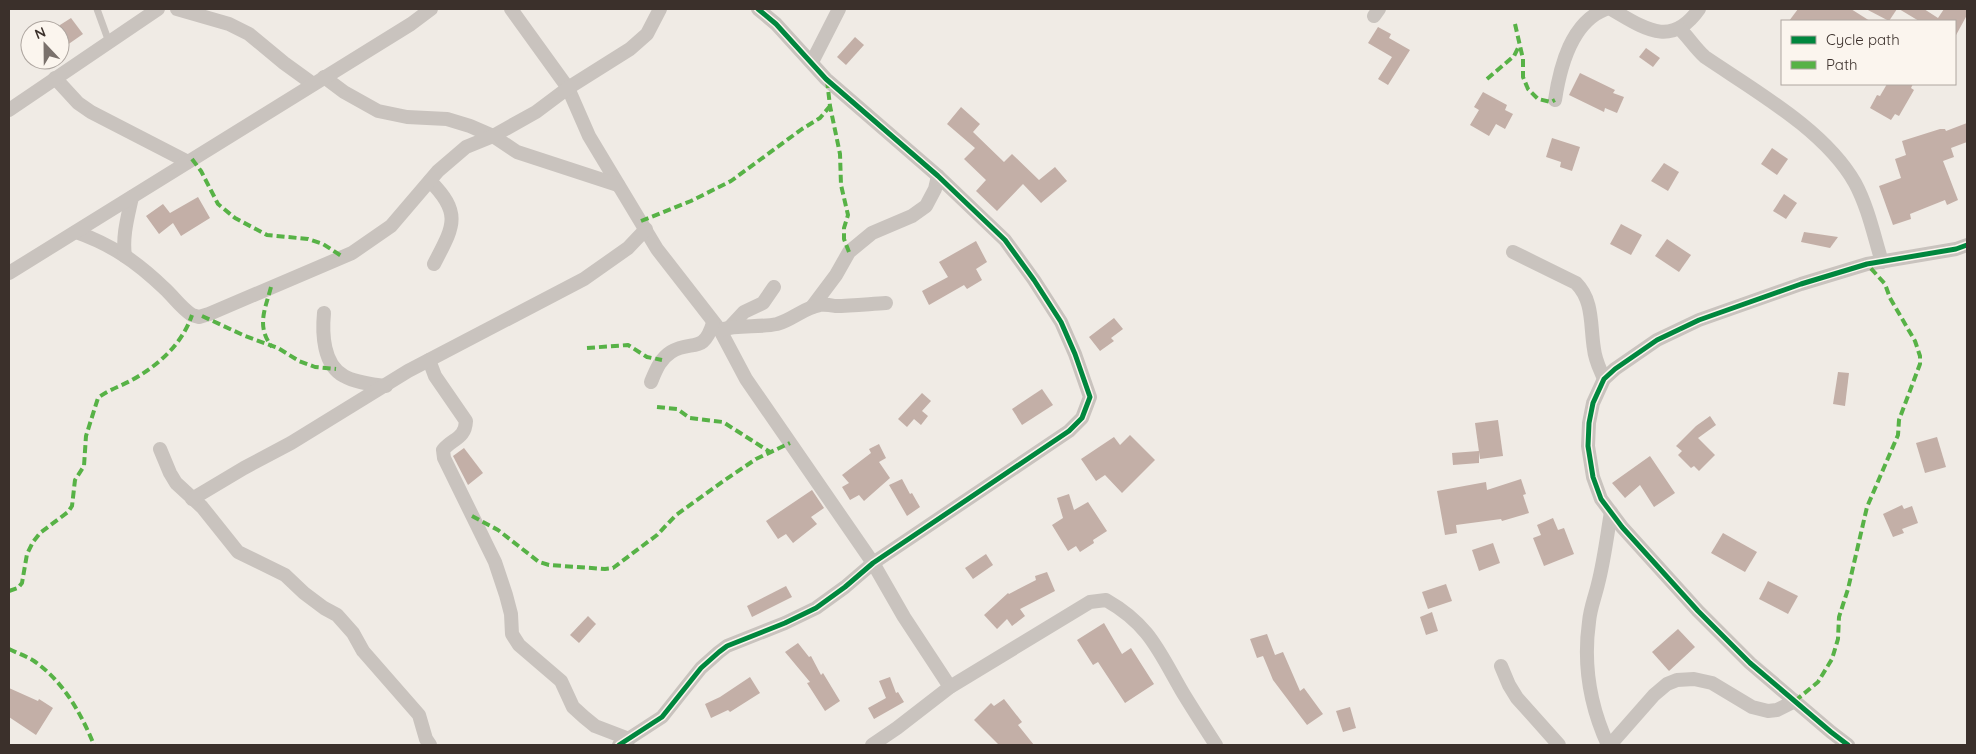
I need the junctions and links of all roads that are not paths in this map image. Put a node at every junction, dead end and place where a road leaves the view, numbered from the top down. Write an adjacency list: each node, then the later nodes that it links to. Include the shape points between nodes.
1 (97, 9): 13 (lane)
2 (158, 9): 13 (street)
3 (177, 9): 16 (street, via 229,24 249,34 284,63)
4 (431, 9): 16 (street)
5 (511, 9): 17 (street)
6 (660, 9): 17 (street, via 647,34 630,49)
7 (758, 9): 14 (street)
8 (839, 9): 14 (street)
9 (1606, 9): 18 (street, via 1594,15 1577,32 1558,79)
10 (1611, 9): 12 (street, via 1652,32)
11 (1700, 9): 12 (street)
12 (1680, 29): 31 (street, via 1705,57 1806,127 1838,156 1855,184)
13 (109, 42): 15 (street)
14 (812, 62): 22 (street, via 826,79)
15 (55, 78): 19 (street); 21 (street, via 91,112)
16 (319, 81): 20 (street, via 378,111 407,117 447,119); 21 (street)
17 (568, 88): 20 (street, via 536,112); 24 (street, via 589,136)
18 (1555, 100)
19 (9, 110)
20 (493, 136): 23 (street, via 466,147); 24 (street, via 517,152)
21 (188, 162): 25 (street)
22 (938, 176): 36 (street, via 936,189 926,206 912,216 872,233 849,252); 46 (street, via 1005,240 1034,280 1061,322 1090,397 1082,418 1069,430)
23 (430, 181): 30 (street, via 391,226 352,253 199,317 189,313); 32 (street, via 444,196 452,221)
24 (618, 185): 26 (street)
25 (132, 197): 27 (street); 30 (street, via 125,230)
26 (646, 229): 38 (street, via 657,249); 39 (street, via 628,248 584,278)
27 (76, 232): 30 (street, via 101,241); 33 (street)
28 (1967, 246): 31 (street)
29 (1513, 252): 40 (street, via 1576,283 1583,290 1588,302 1594,350)
30 (126, 256)
31 (1882, 262): 40 (street, via 1801,284 1699,320 1657,340)
32 (434, 264)
33 (9, 273)
34 (774, 287): 38 (street, via 763,303)
35 (886, 304): 36 (street, via 821,304)
36 (812, 307): 38 (street, via 778,324)
37 (324, 313): 42 (street, via 325,348 336,369 342,376 356,381)
38 (721, 327): 41 (street, via 704,342 671,352 657,366); 46 (street, via 746,379)
39 (429, 360): 42 (street); 50 (street, via 466,421 466,430 448,444 444,458 495,562 506,594 512,634 519,646 561,681 573,707 596,726)
40 (1604, 379): 45 (street, via 1593,403 1588,446 1601,500)
41 (651, 382)
42 (386, 386): 44 (street)
43 (160, 449): 44 (street, via 170,473)
44 (192, 498): 51 (street, via 238,552 285,575 304,593 337,615 363,651 419,715)
45 (1611, 512): 49 (street, via 1698,611 1750,663); 55 (street, via 1587,646 1591,698 1598,725)
46 (873, 563): 48 (street); 50 (street, via 816,608 727,646 701,668 662,718)
47 (1501, 666): 54 (street, via 1517,698)
48 (950, 687): 52 (street); 53 (street, via 1090,602 1106,600 1141,625 1152,638)
49 (1795, 701): 55 (street, via 1768,711 1752,707 1712,683 1677,680 1654,695); 56 (street)
50 (624, 742)
51 (430, 745)
52 (872, 745)
53 (1216, 745)
54 (1559, 745)
55 (1609, 745)
56 (1848, 745)

